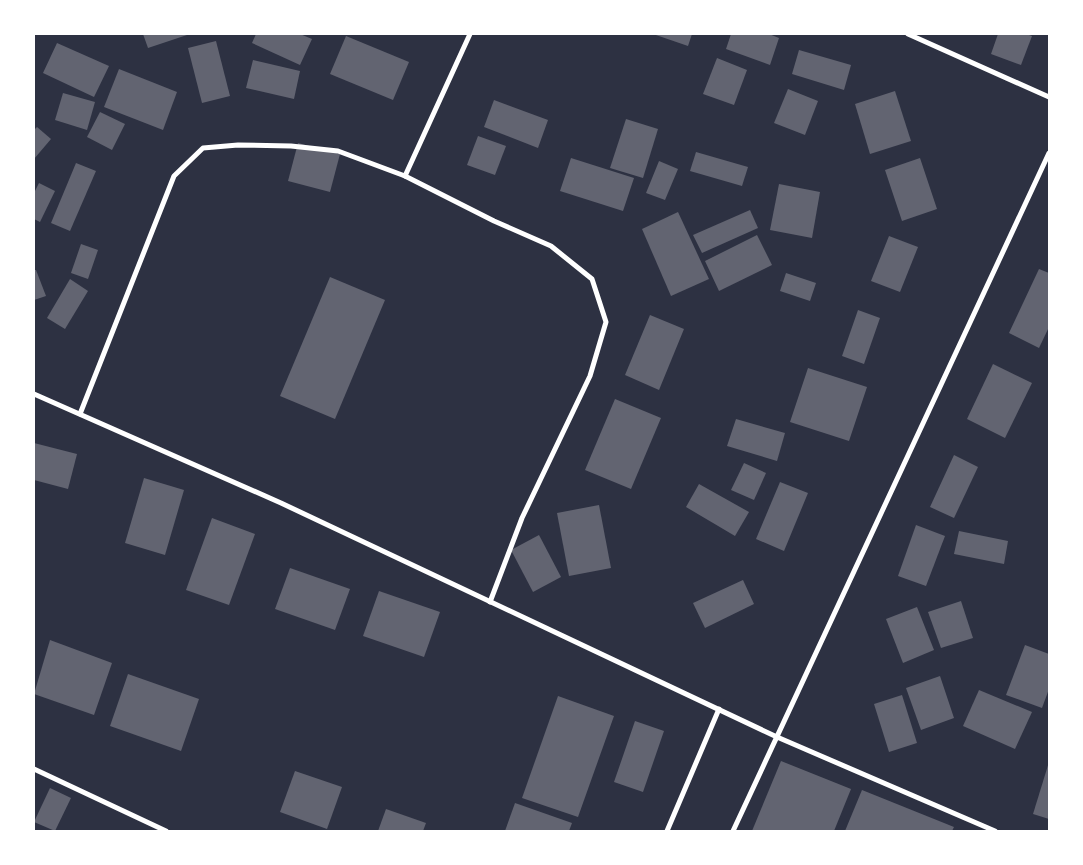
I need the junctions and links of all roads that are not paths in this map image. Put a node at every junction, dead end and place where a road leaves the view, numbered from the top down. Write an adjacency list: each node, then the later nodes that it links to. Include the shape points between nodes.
1 (470, 34): 5 (street)
2 (908, 34): 3 (street)
3 (1049, 97)
4 (1049, 153): 10 (street)
5 (406, 176): 7 (street, via 338,151 290,146 203,148 174,176); 8 (street, via 551,246 592,279 606,322 590,376 522,518)
6 (34, 394): 7 (street)
7 (80, 414): 8 (street, via 281,503)
8 (490, 602): 9 (street)
9 (719, 709): 10 (street); 13 (street)
10 (776, 737): 14 (street); 15 (street)
11 (34, 769): 12 (street)
12 (166, 831)
13 (667, 831)
14 (733, 831)
15 (995, 831)

